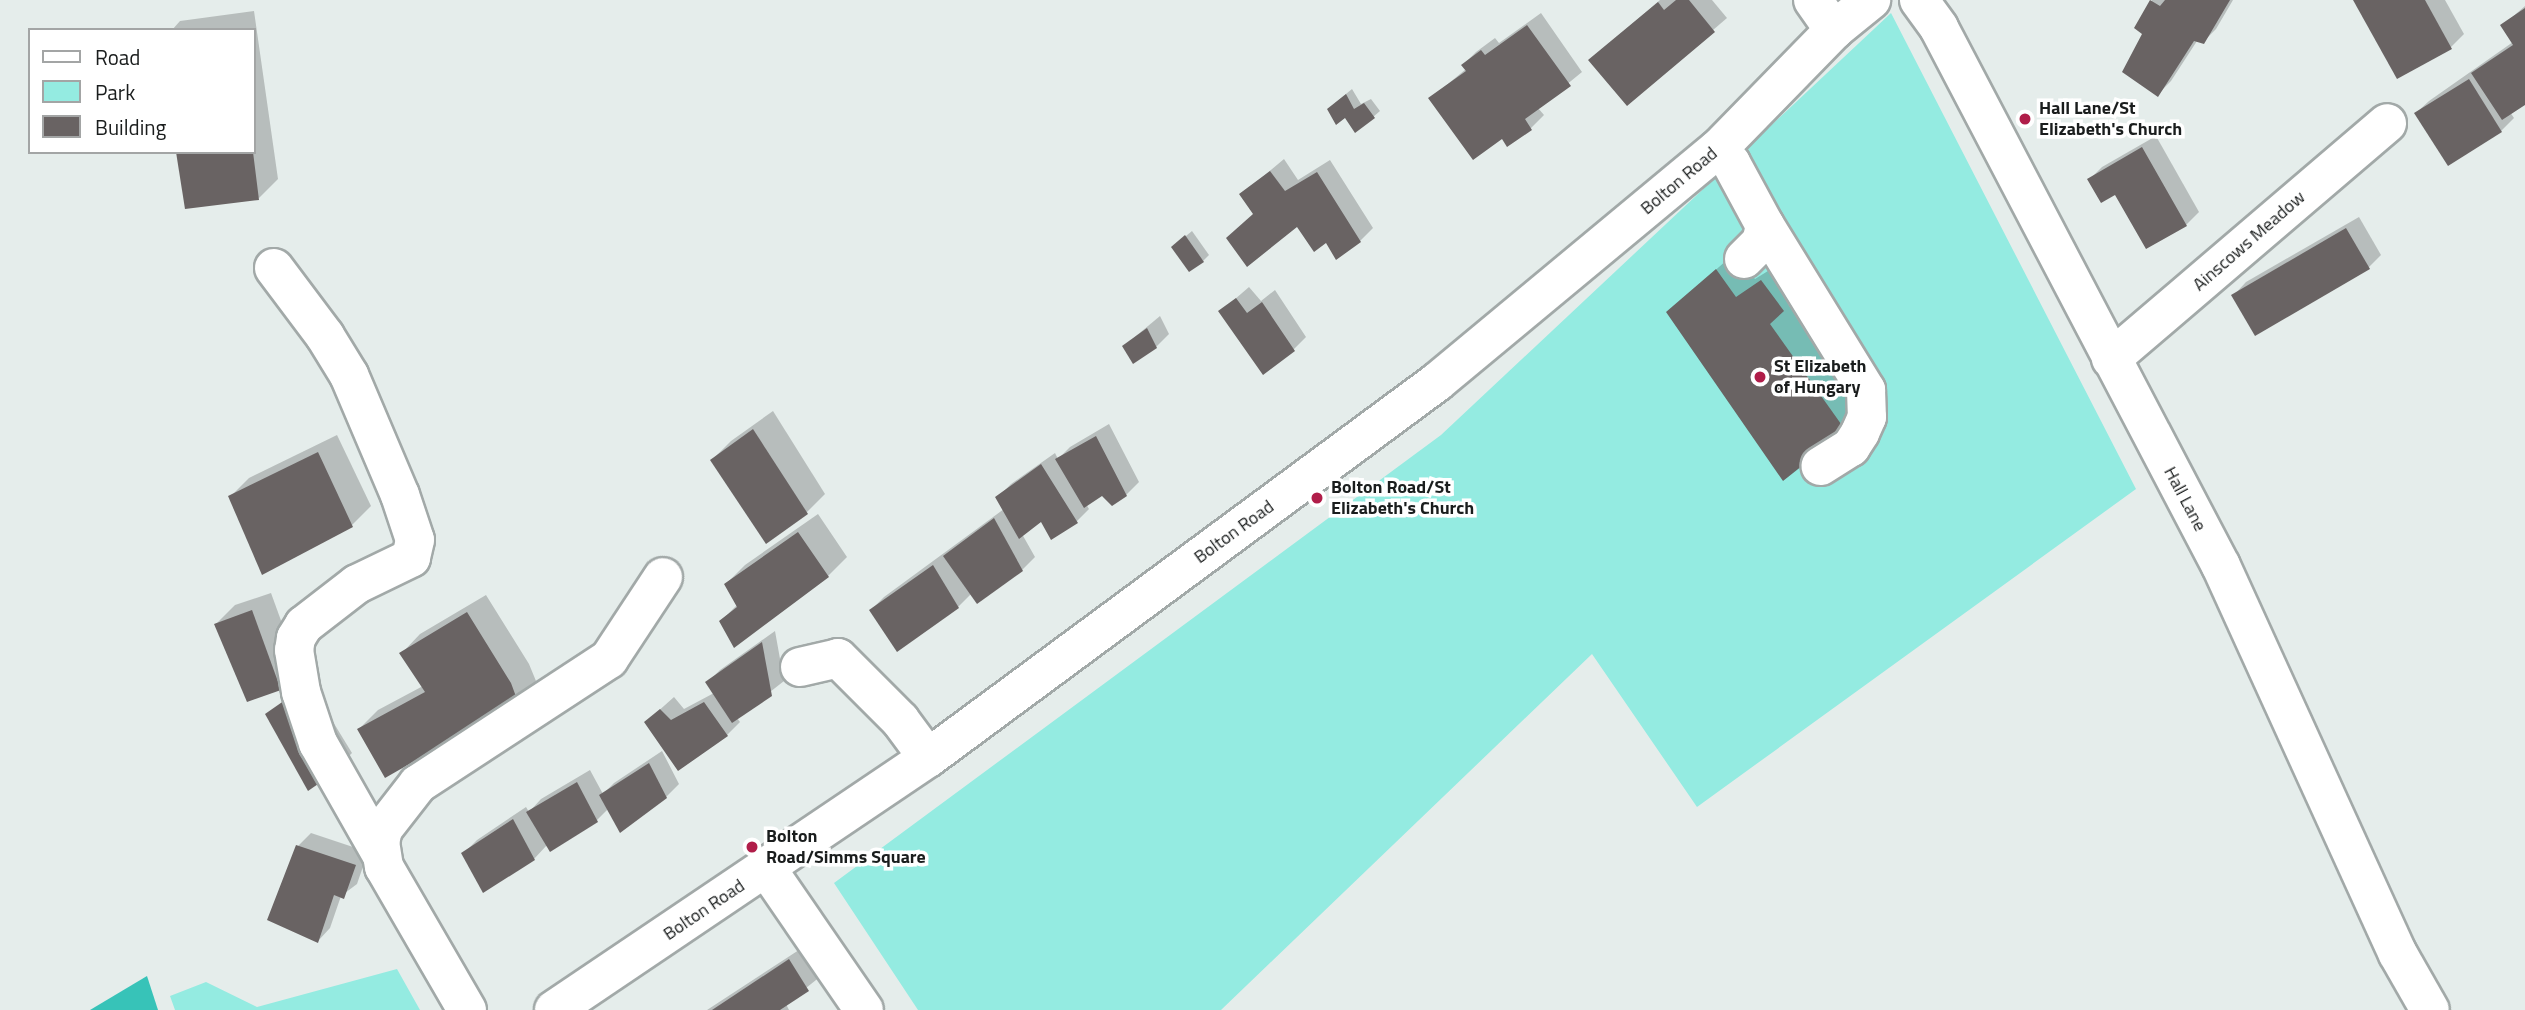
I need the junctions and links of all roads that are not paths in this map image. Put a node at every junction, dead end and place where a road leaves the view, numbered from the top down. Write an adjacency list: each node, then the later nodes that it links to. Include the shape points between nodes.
1 (1871, 0): 3 (main road, Bolton Road)
2 (1919, 0): 9 (main road, Hall Lane, via 1939,28)
3 (1823, 15): 5 (main road, Bolton Road)
4 (2387, 123): 9 (main road, Ainscows Meadow)
5 (1718, 149): 6 (main road, via 1731,163); 13 (main road, Bolton Road, via 1437,382)
6 (1764, 224): 7 (main road, via 1761,242); 10 (main road, via 1866,390 1867,417 1860,433 1851,447)
7 (1744, 260)
8 (274, 268): 14 (main road, via 349,374 415,540 411,558 357,584 304,625 294,650 301,692 318,743)
9 (2111, 359): 19 (main road, Hall Lane, via 2221,566 2398,954)
10 (1820, 467)
11 (663, 577): 14 (main road, via 608,659 418,784 383,829)
12 (800, 667): 13 (main road, via 838,658 900,720)
13 (928, 758): 15 (main road, Bolton Road)
14 (381, 854): 16 (main road, via 390,879)
15 (766, 869): 17 (main road, Bolton Road); 18 (main road)
16 (467, 1010)
17 (554, 1010)
18 (864, 1010)
19 (2430, 1010)

